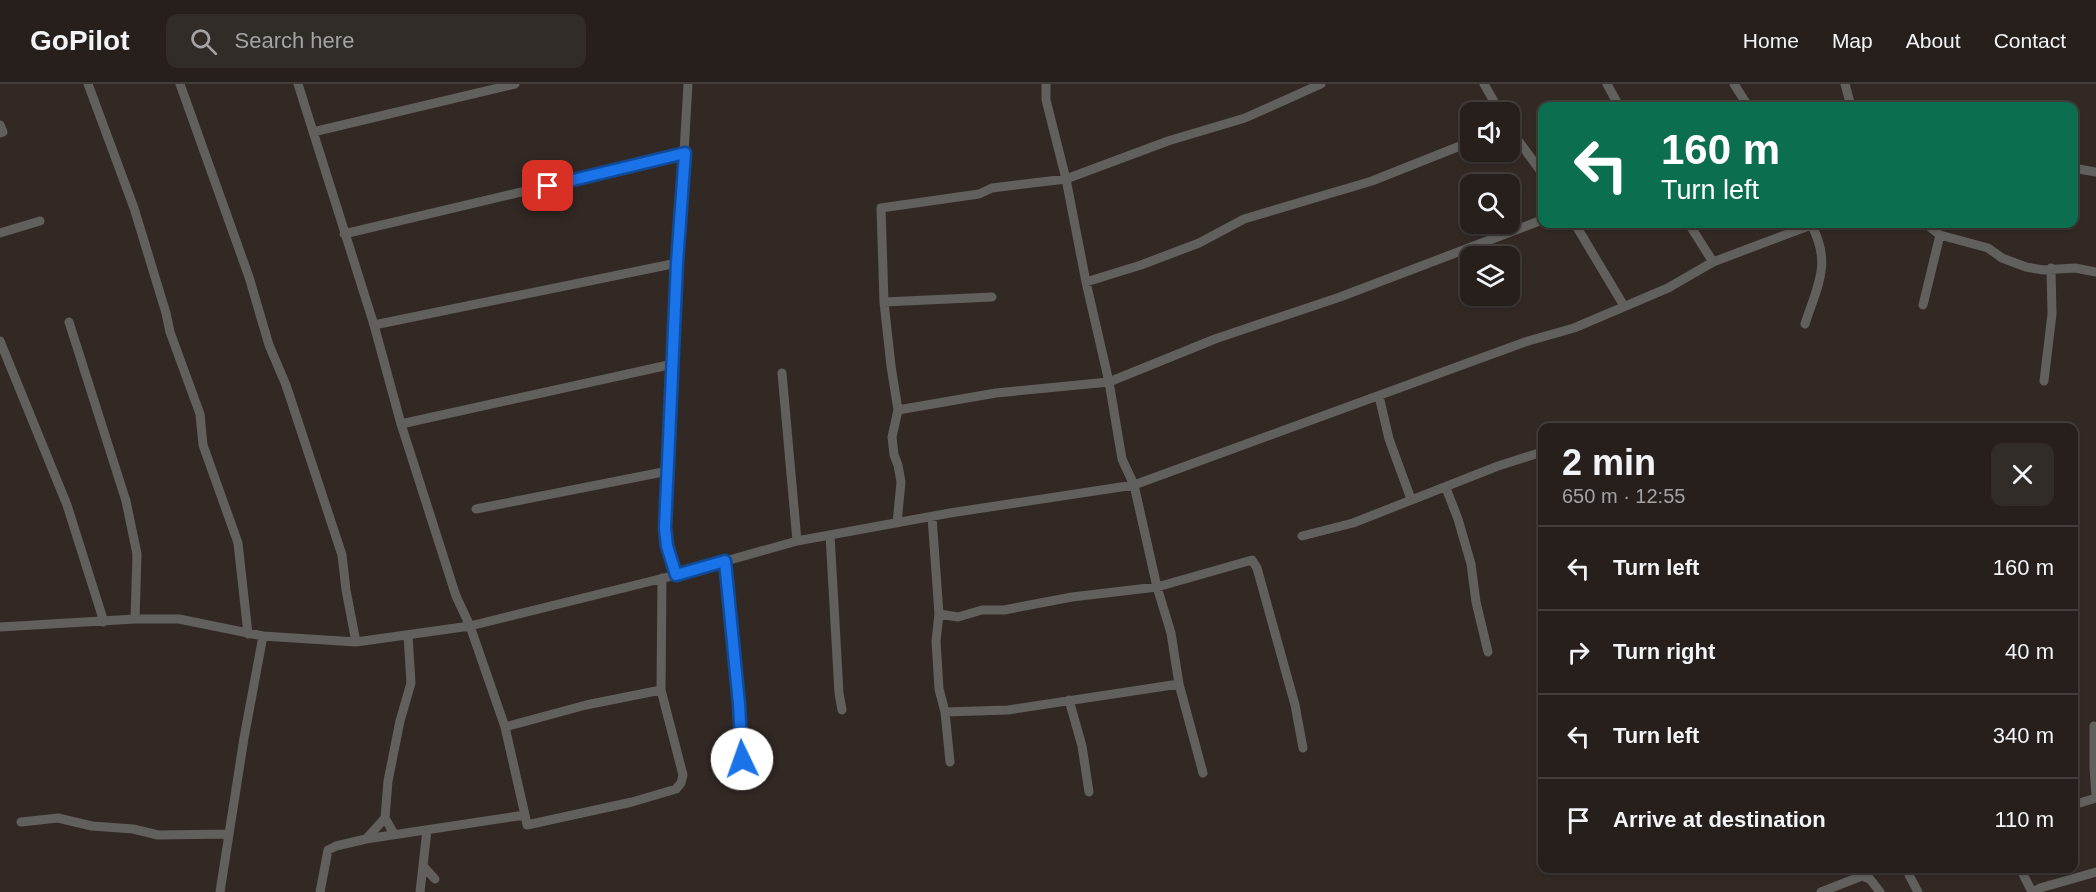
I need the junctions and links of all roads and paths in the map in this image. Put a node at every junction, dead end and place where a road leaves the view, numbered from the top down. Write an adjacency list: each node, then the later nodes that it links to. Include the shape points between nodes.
1 (88, 84): 76 (street, via 134,208 170,332 200,414 203,445 238,543)
2 (180, 84): 79 (street, via 342,555)
3 (298, 84): 17 (street)
4 (515, 84): 17 (street)
5 (688, 84): 21 (street)
6 (1046, 84): 25 (street, via 1046,100)
7 (1321, 84): 25 (street, via 1245,118 1168,141)
8 (1484, 84): 12 (street)
9 (1607, 84): 13 (street)
10 (1734, 84): 14 (street)
11 (1845, 84): 15 (street)
12 (1494, 102)
13 (1618, 102)
14 (1745, 102)
15 (1850, 102)
16 (0, 125): 18 (street)
17 (314, 132): 34 (street)
18 (0, 133)
19 (1520, 143): 22 (street)
20 (1460, 146): 40 (street, via 1372,181 1244,219 1199,243)
21 (685, 153): 34 (street); 37 (street)
22 (1538, 168)
23 (2078, 169): 24 (street)
24 (2096, 172)
25 (1066, 179): 40 (street); 42 (street, via 881,208)
26 (40, 221): 33 (street)
27 (1538, 222): 52 (street, via 1341,297 1215,339)
28 (1577, 228): 44 (street)
29 (1692, 228): 36 (street)
30 (1802, 228): 36 (street)
31 (1814, 228): 46 (street, via 1823,264)
32 (1931, 228): 35 (street)
33 (0, 233)
34 (344, 234): 47 (street)
35 (1940, 235): 38 (street, via 1988,248 2026,267); 43 (street)
36 (1713, 262): 44 (street, via 1668,288)
37 (677, 263): 47 (street); 49 (street)
38 (2051, 268): 39 (street); 51 (street, via 2052,314)
39 (2096, 272)
40 (1086, 282): 52 (street)
41 (992, 297): 42 (street)
42 (884, 303): 54 (street)
43 (1923, 305)
44 (1624, 306): 53 (street, via 1574,328)
45 (69, 322): 72 (street, via 126,501 137,554)
46 (1805, 324)
47 (374, 325): 55 (street)
48 (0, 341): 73 (street, via 67,505)
49 (673, 364): 55 (street); 57 (street)
50 (782, 373): 66 (street)
51 (2044, 381)
52 (1109, 382): 54 (street, via 996,393); 58 (street, via 1122,459)
53 (1379, 396): 58 (street); 60 (street, via 1389,439)
54 (898, 410): 63 (street, via 892,437 901,482)
55 (401, 424): 74 (street, via 456,596)
56 (1538, 453): 59 (street)
57 (668, 471): 61 (street); 68 (street, via 665,528)
58 (1134, 484): 62 (street); 70 (street)
59 (1446, 488): 60 (street); 80 (street, via 1471,564)
60 (1411, 499): 65 (street, via 1353,523)
61 (476, 509)
62 (932, 516): 63 (street); 71 (street)
63 (897, 522): 64 (street)
64 (830, 535): 66 (street); 84 (street)
65 (1302, 536)
66 (797, 541): 67 (street)
67 (725, 561): 68 (street); 89 (street)
68 (676, 575): 69 (street)
69 (662, 578): 74 (street); 82 (street)
70 (1156, 587): 71 (street, via 1005,610 982,610 958,617); 81 (street, via 1171,633); 88 (street, via 1252,560 1295,705)
71 (939, 614): 85 (street, via 939,689)
72 (135, 619): 73 (street); 76 (street, via 179,619)
73 (104, 622): 75 (street)
74 (470, 626): 77 (street); 87 (street)
75 (0, 627)
76 (248, 634): 78 (street)
77 (408, 635): 79 (street); 97 (street, via 411,683 388,781)
78 (263, 636): 79 (street); 100 (street)
79 (356, 642)
80 (1488, 652)
81 (1179, 684): 83 (street); 92 (street)
82 (662, 690): 87 (street); 96 (street, via 683,775 676,789 527,825)
83 (1069, 700): 85 (street, via 1008,710); 93 (street)
84 (842, 710)
85 (945, 712): 90 (street)
86 (2094, 726): 91 (street)
87 (505, 727): 96 (street)
88 (1303, 748)
89 (742, 759)
90 (950, 762)
91 (2095, 768): 94 (street)
92 (1203, 773)
93 (1089, 792)
94 (2096, 797): 95 (street)
95 (2078, 803)
96 (525, 815): 99 (street)
97 (385, 818): 101 (street); 102 (street)
98 (21, 822): 100 (street, via 58,818 158,835)
99 (427, 830): 101 (street); 103 (street)
100 (229, 834): 108 (street)
101 (394, 834): 102 (street)
102 (366, 839): 109 (street, via 328,850)
103 (424, 867): 107 (street); 110 (street)
104 (2096, 872): 114 (street)
105 (1909, 873): 113 (street)
106 (2023, 873): 114 (street)
107 (435, 879)
108 (220, 892)
109 (320, 892)
110 (420, 892)
111 (1821, 892): 112 (street, via 1862,876 1870,879)
112 (1880, 892)
113 (1918, 892)
114 (2033, 892)

